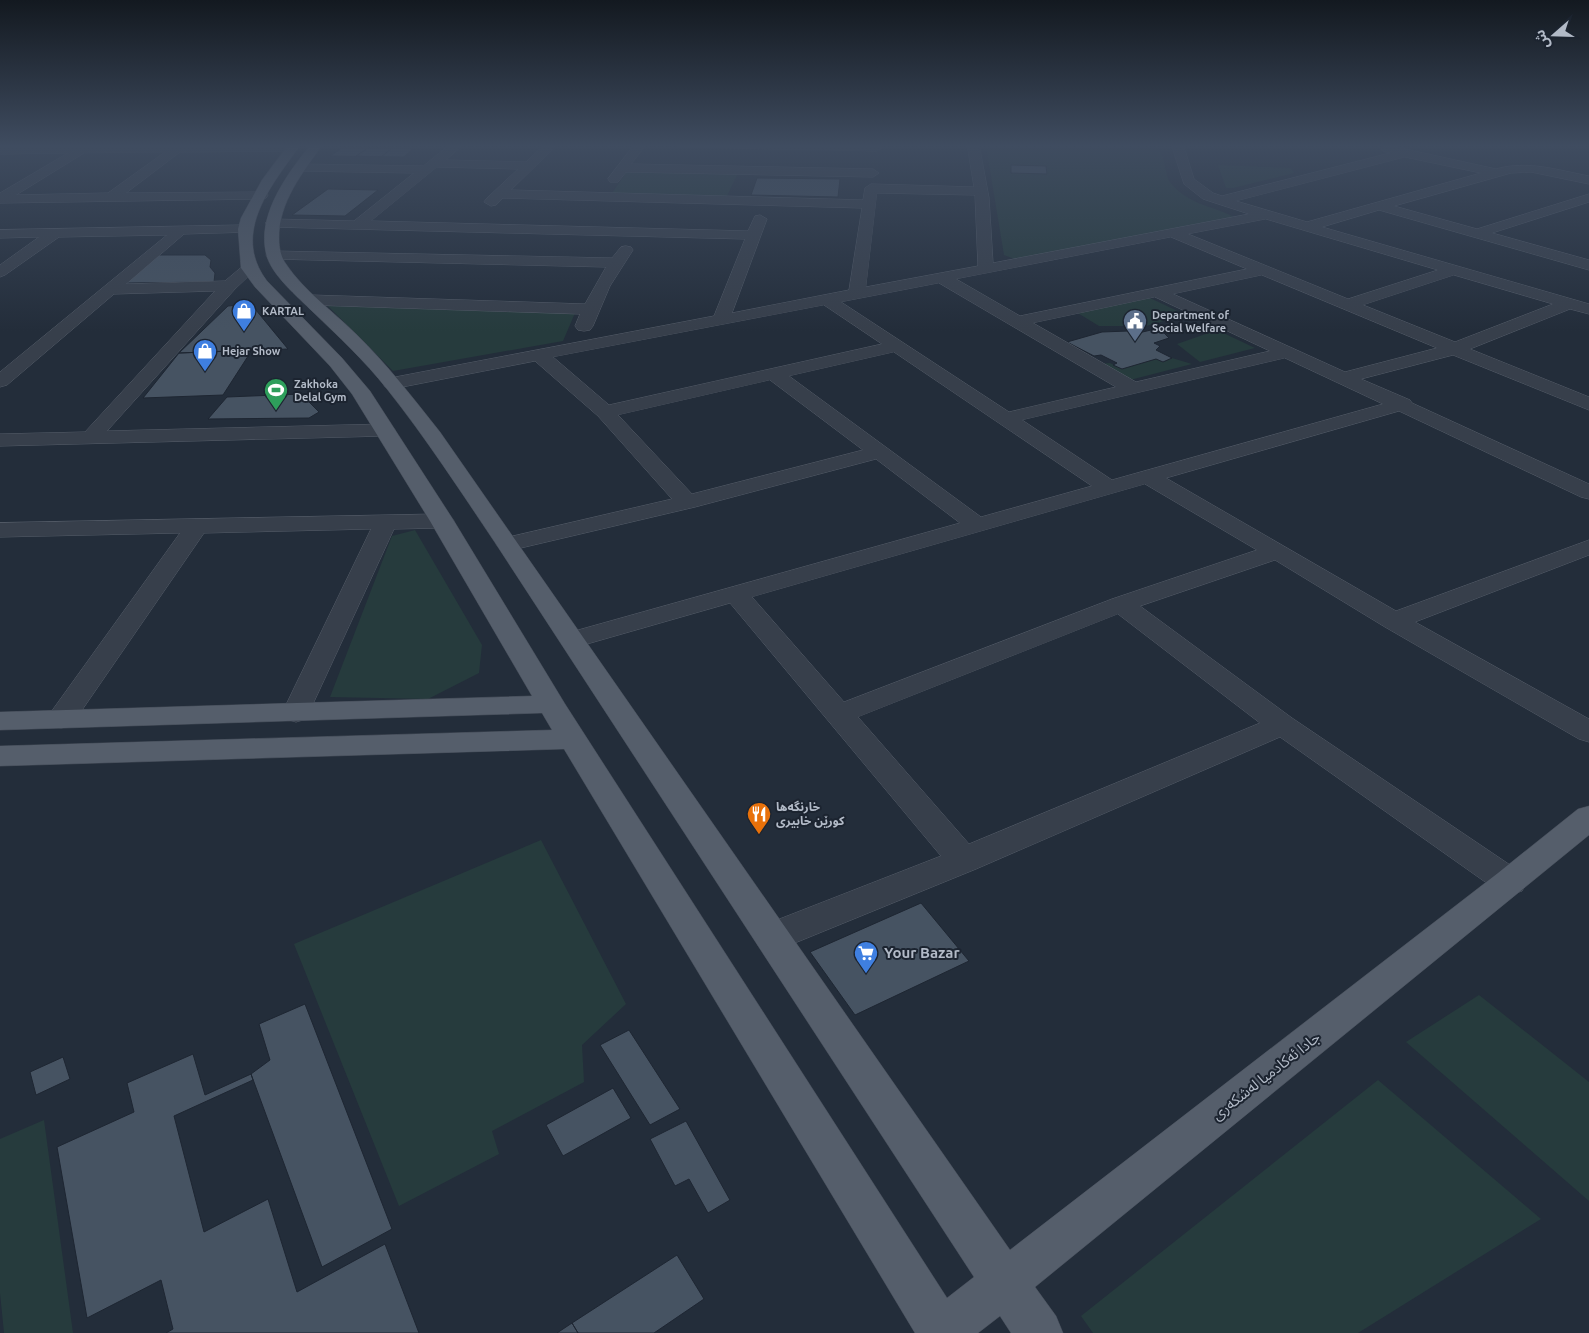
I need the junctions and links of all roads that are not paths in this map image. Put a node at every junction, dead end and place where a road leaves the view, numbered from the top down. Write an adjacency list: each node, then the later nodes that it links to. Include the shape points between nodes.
1 (255, 206): 15 (main road, via 248,218)
2 (274, 206): 15 (main road)
3 (381, 206): 14 (street)
4 (487, 206): 16 (street)
5 (765, 206): 24 (street)
6 (869, 206): 36 (street)
7 (982, 206): 28 (street)
8 (1238, 206): 13 (street)
9 (1378, 206): 17 (street); 23 (street)
10 (1562, 206): 23 (street)
11 (1572, 206): 12 (street)
12 (1589, 210)
13 (1266, 215): 17 (street); 21 (street)
14 (359, 224): 15 (street); 16 (street)
15 (259, 226): 18 (street); 25 (main road, via 271,234)
16 (467, 226): 19 (street)
17 (1306, 226): 30 (street)
18 (180, 231): 20 (street); 34 (street)
19 (642, 232): 24 (street); 26 (street)
20 (55, 233): 22 (street); 31 (street)
21 (1173, 233): 28 (street); 29 (street)
22 (0, 234)
23 (1476, 234): 27 (street)
24 (753, 235): 43 (street)
25 (261, 261): 26 (street); 33 (street); 38 (main road, via 292,282); 59 (main road, via 261,284 336,362 360,391)
26 (616, 263): 41 (street)
27 (1589, 264)
28 (986, 268): 32 (street)
29 (1263, 270): 35 (street); 40 (street)
30 (1453, 270): 39 (street); 40 (street)
31 (0, 272)
32 (941, 277): 36 (street); 44 (street)
33 (229, 286): 34 (street); 60 (street)
34 (112, 289): 50 (street)
35 (1157, 292): 44 (street); 48 (street)
36 (857, 293): 37 (street)
37 (826, 299): 43 (street); 46 (street)
38 (311, 300): 41 (street); 53 (main road)
39 (1568, 303): 42 (street); 47 (street)
40 (1347, 304): 47 (street)
41 (590, 309): 45 (street)
42 (1589, 309)
43 (722, 318): 45 (street)
44 (1019, 321): 54 (street)
45 (577, 346): 49 (street)
46 (896, 346): 51 (street); 58 (street)
47 (1454, 349): 52 (street); 55 (street)
48 (1289, 352): 52 (street); 54 (street)
49 (539, 354): 53 (street); 57 (street)
50 (4, 373)
51 (774, 374): 57 (street); 62 (street)
52 (1345, 378): 56 (street)
53 (392, 383): 72 (main road)
54 (1132, 388): 58 (street)
55 (1589, 403)
56 (1403, 404): 63 (street); 65 (street)
57 (605, 412): 66 (street)
58 (1007, 418): 64 (street)
59 (385, 430): 60 (street); 67 (main road)
60 (90, 438): 61 (street)
61 (0, 440)
62 (879, 452): 66 (street); 69 (street)
63 (1146, 476): 64 (street); 75 (street)
64 (1110, 488): 69 (street)
65 (1589, 492)
66 (687, 502): 72 (street)
67 (442, 521): 68 (street); 80 (main road)
68 (386, 522): 70 (street); 81 (street)
69 (978, 525): 76 (street)
70 (197, 526): 71 (street); 83 (street)
71 (8, 530): 74 (street)
72 (508, 544): 79 (main road)
73 (1589, 547): 78 (street)
74 (0, 548)
75 (1277, 551): 77 (street); 78 (street)
76 (736, 594): 79 (street); 82 (street)
77 (1121, 604): 82 (street); 85 (street)
78 (1394, 621): 86 (street)
79 (572, 640): 92 (main road)
80 (551, 704): 81 (main road); 87 (main road)
81 (296, 713): 83 (main road)
82 (839, 714): 90 (street)
83 (62, 719): 84 (main road)
84 (0, 721)
85 (1282, 725): 90 (street); 91 (street)
86 (1589, 732)
87 (574, 740): 88 (main road); 94 (main road)
88 (0, 756)
89 (1589, 817): 91 (main road, جادا ئه‌كادميا له‌شكه‌رى)
90 (964, 860): 92 (street)
91 (1510, 882): 93 (main road, جادا ئه‌كادميا له‌شكه‌رى)
92 (772, 937): 93 (main road)
93 (1004, 1282): 94 (main road, جادا ئه‌كادميا له‌شكه‌رى); 95 (main road)
94 (941, 1333)
95 (1039, 1333)

